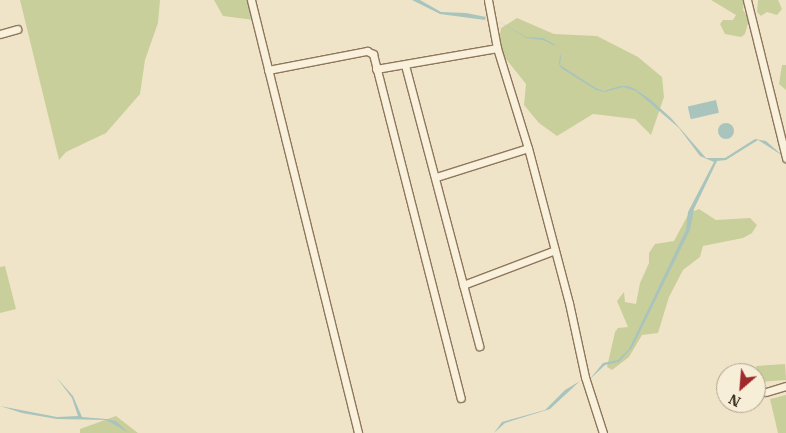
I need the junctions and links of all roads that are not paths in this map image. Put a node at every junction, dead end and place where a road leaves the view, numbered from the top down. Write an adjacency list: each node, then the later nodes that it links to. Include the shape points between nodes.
1 (251, 0): 9 (street)
2 (488, 0): 6 (street)
3 (747, 0): 11 (street)
4 (17, 29): 5 (street)
5 (0, 34)
6 (497, 48): 7 (street); 10 (street)
7 (405, 65): 8 (street); 12 (street)
8 (376, 69): 9 (street, via 373,54 367,51); 18 (street, via 386,94)
9 (268, 70): 19 (street)
10 (528, 148): 12 (street); 13 (street)
11 (785, 154)
12 (436, 177): 14 (street)
13 (555, 250): 14 (street); 20 (street, via 584,377)
14 (463, 285): 15 (street)
15 (479, 346)
16 (786, 386): 17 (street)
17 (766, 392)
18 (460, 398)
19 (358, 433)
20 (603, 433)

